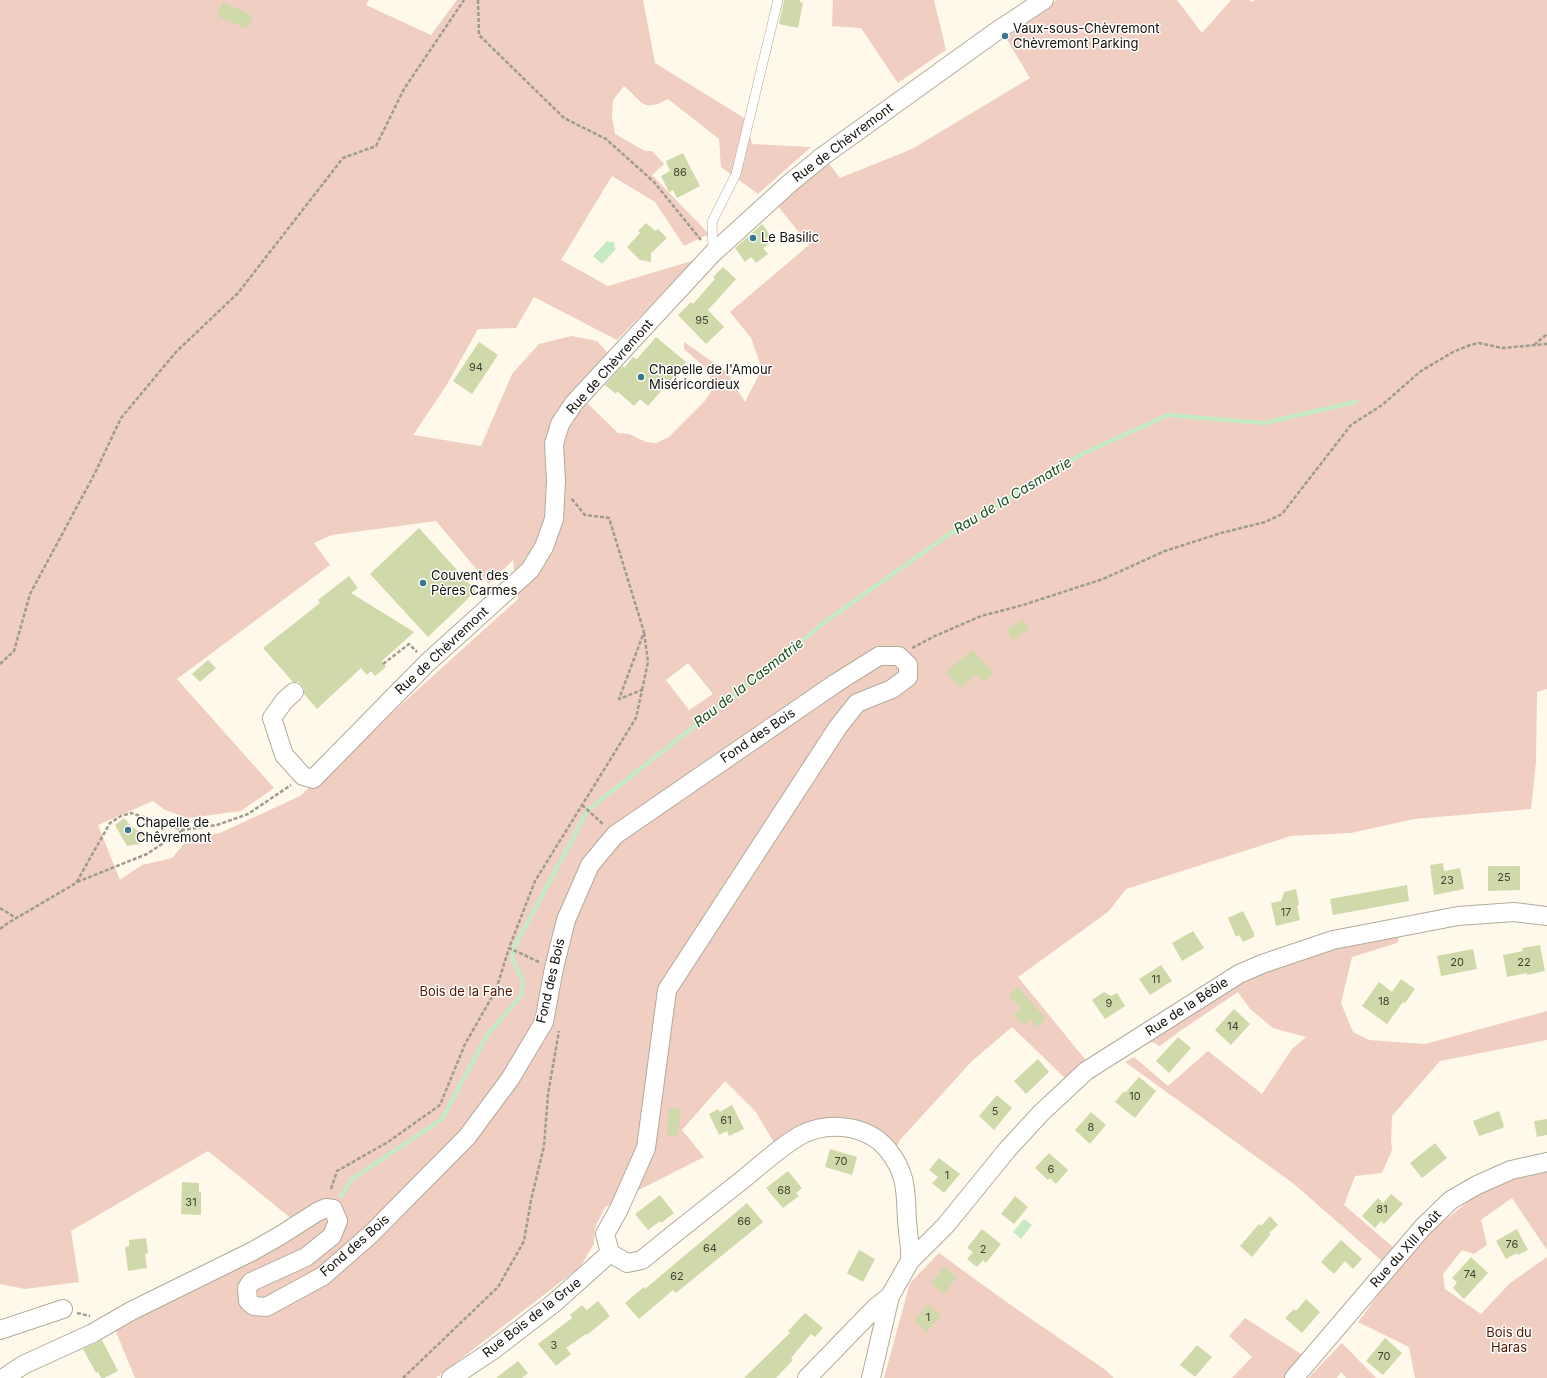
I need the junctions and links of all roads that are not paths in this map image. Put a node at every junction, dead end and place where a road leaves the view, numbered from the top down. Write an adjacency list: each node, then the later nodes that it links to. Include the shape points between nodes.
1 (778, 0): 3 (lane, via 736,174 712,222)
2 (1044, 0): 3 (street, Rue de Chèvremont, via 823,156)
3 (713, 253): 4 (street, Rue de Chèvremont, via 571,408 560,424 554,444 554,519 544,547 530,570 427,663 313,779 303,776 284,755 272,718)
4 (294, 692)
5 (1547, 916): 8 (street, Rue de la Béôle, via 1514,912 1484,913 1435,920 1334,940 1239,974 1086,1071 1041,1113 946,1225)
6 (1547, 1162): 16 (street, Rue du XIII Août, via 1511,1170 1451,1200 1424,1227)
7 (610, 1253): 8 (street, via 627,1263 642,1260 779,1150 804,1134 828,1127 851,1128 867,1134 884,1145 893,1156 902,1173 906,1191); 12 (street, Fond des Bois, via 605,1234 646,1148 667,990 838,727 857,703 892,689 908,677 908,665 899,656 879,656 836,683 615,835 590,865 566,920 544,1022 506,1084 466,1137 438,1168 371,1234 323,1276 266,1306 254,1306 248,1301 247,1288 251,1282 306,1257 332,1236 338,1221 333,1209 326,1208 253,1251 131,1311 93,1334 23,1365); 13 (street, Rue Bois de la Grue, via 542,1313)
8 (910, 1261): 9 (street, Rue de la Béôle)
9 (890, 1296): 14 (street, via 876,1307); 15 (street)
10 (63, 1310): 11 (street)
11 (0, 1330)
12 (4, 1378)
13 (451, 1378)
14 (807, 1378)
15 (871, 1378)
16 (1294, 1378)

